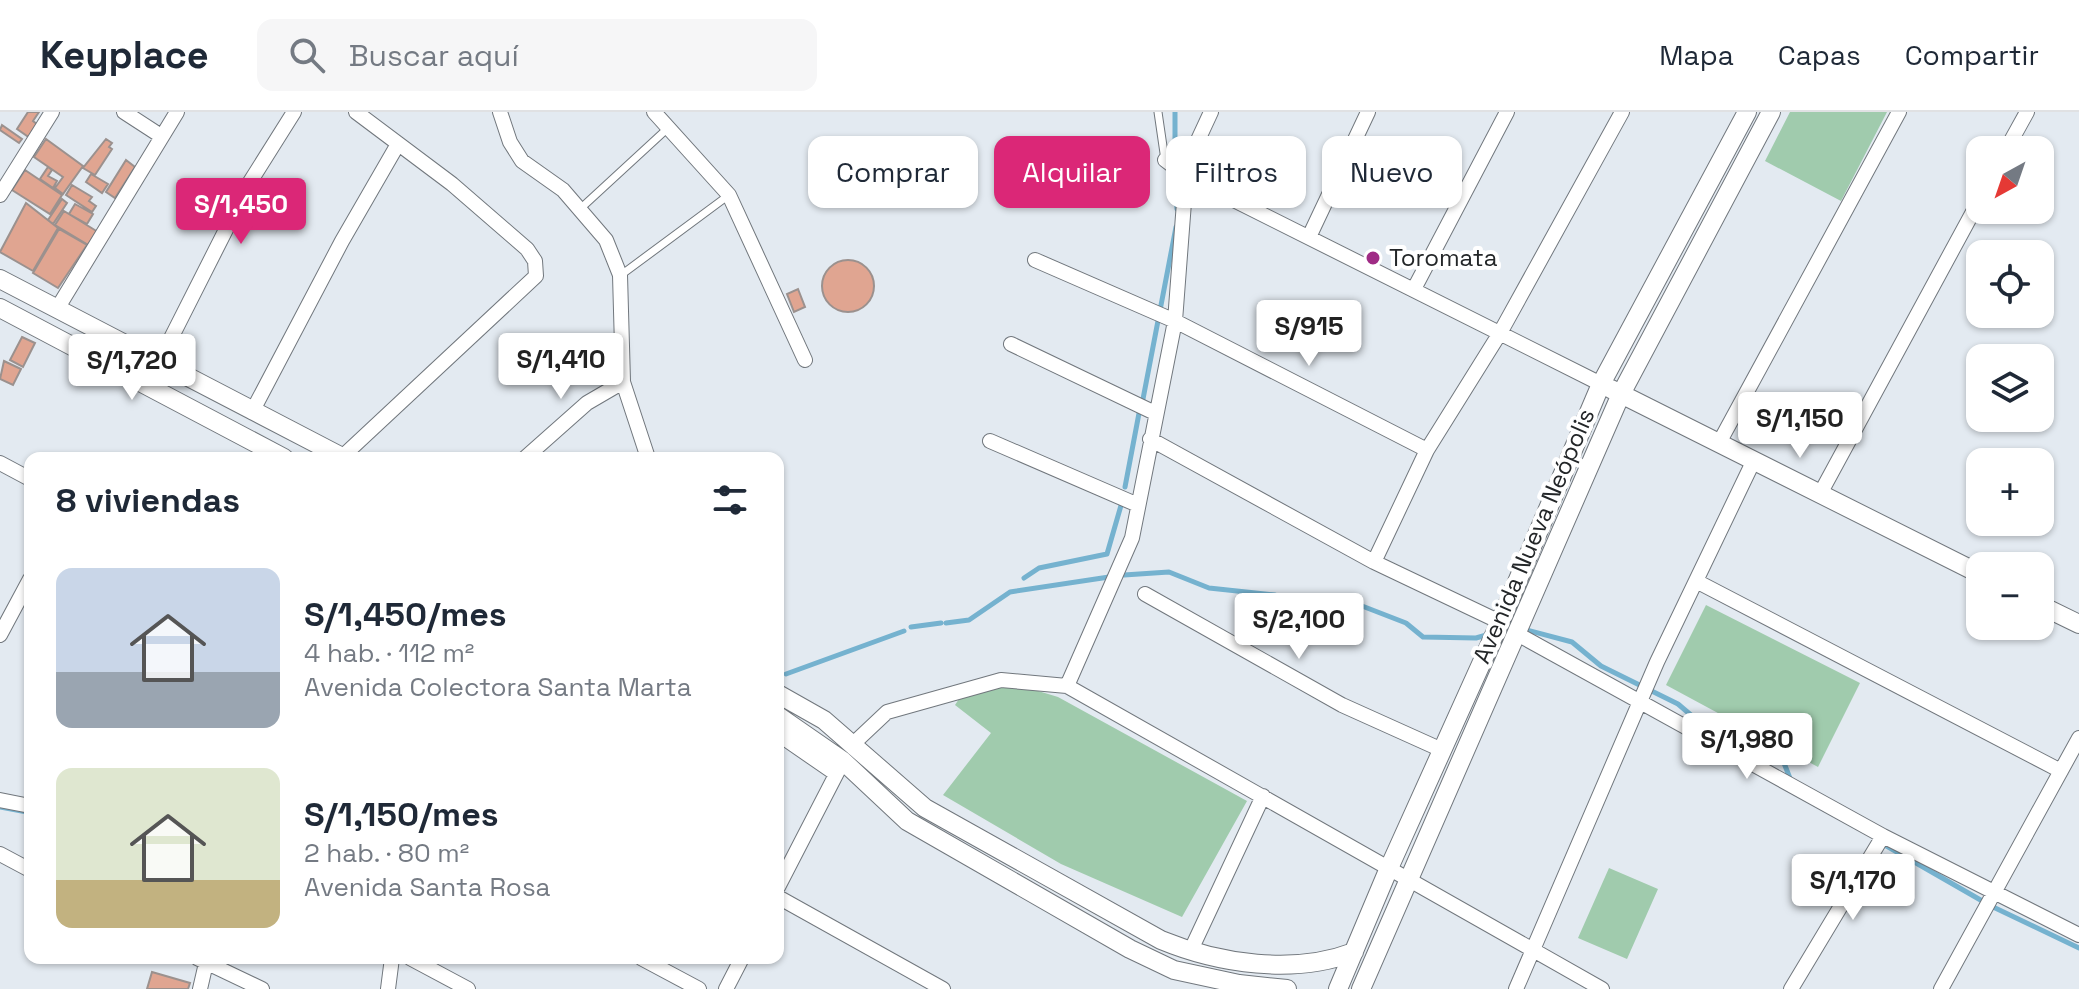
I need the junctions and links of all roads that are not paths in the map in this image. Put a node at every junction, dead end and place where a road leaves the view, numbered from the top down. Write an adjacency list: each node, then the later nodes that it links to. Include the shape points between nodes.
1 (52, 112): 23 (street)
2 (124, 112): 18 (street)
3 (177, 112): 18 (street)
4 (294, 112): 40 (street, via 250,182)
5 (356, 112): 21 (street)
6 (500, 112): 27 (street, via 522,161)
7 (654, 112): 17 (street)
8 (1158, 112): 22 (lane)
9 (1211, 112): 19 (street)
10 (1368, 112): 29 (street)
11 (1507, 112): 33 (street)
12 (1622, 112): 37 (street)
13 (1747, 112): 42 (street, Avenida Nueva Neópolis)
14 (1771, 112): 43 (street, Avenida Nueva Neópolis)
15 (1899, 112): 48 (street)
16 (2027, 112): 20 (street)
17 (670, 127): 24 (street); 27 (lane)
18 (161, 136): 35 (street)
19 (1200, 136)
20 (2014, 136)
21 (398, 144): 44 (street); 52 (street, via 527,249 536,276)
22 (1165, 160)
23 (0, 195)
24 (729, 195): 31 (lane); 39 (street)
25 (1184, 208): 36 (street)
26 (1251, 208): 29 (street)
27 (580, 209): 31 (street, via 606,240)
28 (1966, 224): 58 (street)
29 (1309, 237): 33 (street)
30 (1035, 260): 36 (street)
31 (620, 275): 41 (street)
32 (0, 279): 35 (street)
33 (1414, 289): 37 (street)
34 (0, 308): 50 (street)
35 (57, 309): 40 (street)
36 (1175, 321): 45 (street); 49 (street)
37 (1500, 333): 42 (street); 49 (street)
38 (1011, 344): 45 (street)
39 (805, 360)
40 (158, 364): 44 (street)
41 (623, 382): 53 (street, via 587,403); 54 (street)
42 (1601, 384): 43 (street); 66 (street, Avenida Nueva Neópolis)
43 (1621, 394): 48 (street); 69 (street, Avenida Nueva Neópolis)
44 (252, 412): 51 (street)
45 (1155, 413): 46 (street)
46 (1150, 439): 59 (street); 60 (street)
47 (990, 441): 59 (street)
48 (1719, 443): 55 (street)
49 (1427, 450): 60 (street)
50 (273, 452)
51 (333, 452)
52 (348, 452)
53 (532, 452)
54 (646, 452)
55 (1754, 460): 58 (street); 62 (street)
56 (0, 463): 57 (street)
57 (24, 476)
58 (1820, 494): 61 (street)
59 (1138, 505): 70 (street, via 1132,538)
60 (1374, 562): 66 (street)
61 (1966, 567)
62 (1696, 581): 72 (street); 79 (street)
63 (24, 590): 68 (street)
64 (1145, 594): 77 (street, via 1342,705)
65 (2054, 612): 67 (street)
66 (1500, 622): 77 (street, Avenida Nueva Neópolis)
67 (2079, 624)
68 (0, 635)
69 (1519, 635): 72 (street); 88 (street, Avenida Nueva Neópolis)
70 (1067, 686): 76 (street, via 1001,680 887,712); 80 (street)
71 (784, 697): 76 (street)
72 (1641, 699): 83 (street); 92 (street)
73 (784, 721): 78 (street)
74 (784, 737): 78 (street)
75 (2079, 738): 79 (street)
76 (853, 744): 93 (street, via 950,824)
77 (1442, 750): 86 (street, Avenida Nueva Neópolis)
78 (839, 768): 87 (street); 108 (street, via 907,821 1130,949 1174,970)
79 (2061, 771): 89 (street)
80 (1263, 796): 86 (street); 93 (street)
81 (0, 800): 82 (street)
82 (24, 805)
83 (1883, 836): 89 (street); 113 (street)
84 (0, 854): 85 (street)
85 (24, 867)
86 (1389, 868): 88 (street); 94 (street, Avenida Nueva Neópolis)
87 (784, 875)
88 (1409, 879): 92 (street); 110 (street, Avenida Nueva Neópolis)
89 (1994, 892): 91 (street); 114 (street)
90 (784, 900): 107 (street)
91 (2079, 935)
92 (1533, 950): 111 (street); 112 (street)
93 (1190, 952): 94 (street, via 1237,962 1303,963 1329,962)
94 (1354, 952): 109 (street, Avenida Nueva Neópolis)
95 (202, 964): 101 (street)
96 (210, 964): 102 (street)
97 (391, 964): 103 (street)
98 (421, 964): 104 (street)
99 (652, 964): 105 (street)
100 (739, 964): 106 (street)
101 (200, 989)
102 (262, 989)
103 (388, 989)
104 (468, 989)
105 (699, 989)
106 (726, 989)
107 (943, 989)
108 (1287, 989)
109 (1338, 989)
110 (1361, 989)
111 (1516, 989)
112 (1602, 989)
113 (1791, 989)
114 (1941, 989)

